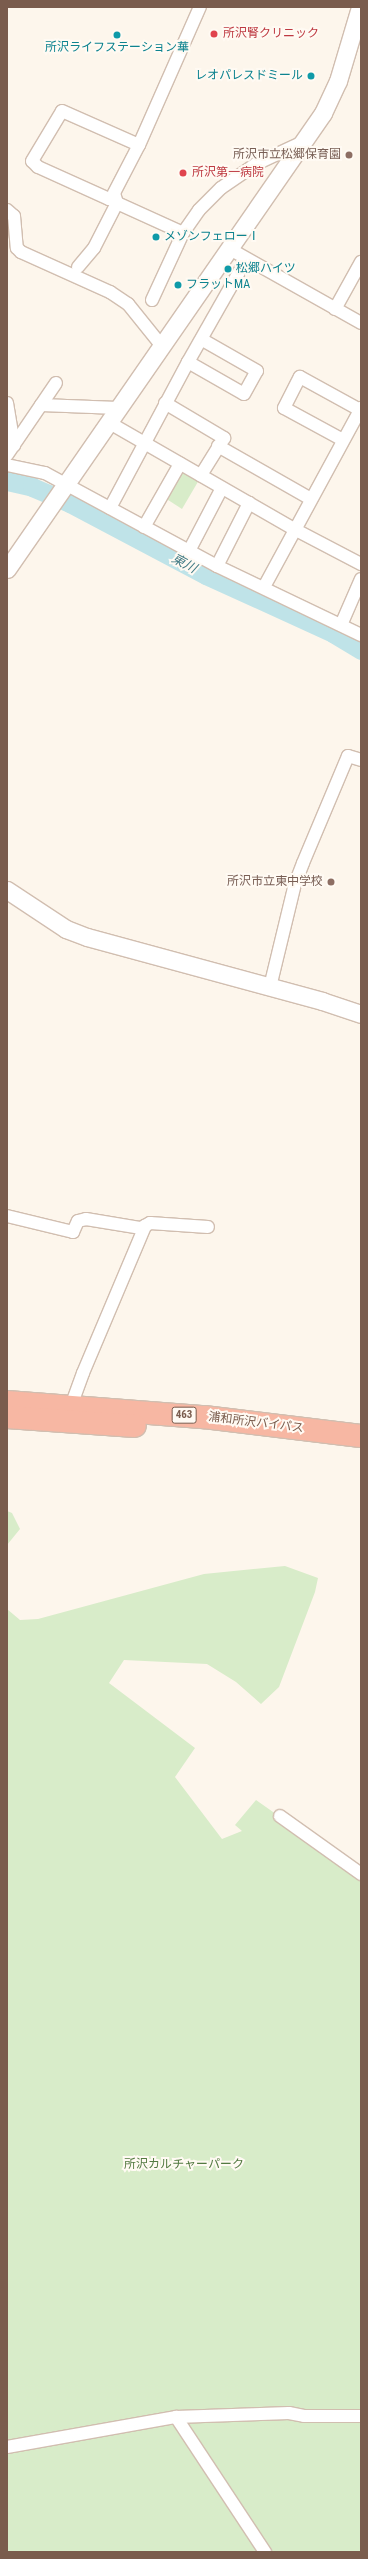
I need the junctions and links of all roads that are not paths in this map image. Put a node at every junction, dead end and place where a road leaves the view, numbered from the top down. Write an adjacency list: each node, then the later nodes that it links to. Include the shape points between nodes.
1 (200, 7): 4 (street)
2 (360, 7): 3 (street, via 335,89 323,113)
3 (303, 142): 7 (street, via 256,164 222,188 199,210); 8 (street)
4 (139, 145): 5 (street, via 114,193); 5 (street, via 62,111 32,161 38,167)
5 (116, 201): 7 (street); 11 (street, via 94,248)
6 (7, 210): 16 (street, via 14,216 17,248 21,252 110,292 128,304)
7 (183, 233): 12 (street)
8 (228, 248): 9 (street); 16 (street)
9 (246, 260): 13 (street); 15 (street)
10 (361, 262): 13 (street)
11 (78, 267)
12 (152, 300)
13 (335, 309): 14 (street)
14 (361, 323)
15 (201, 339): 17 (street); 17 (street, via 257,371 244,394)
16 (161, 344): 23 (street)
17 (188, 362): 20 (street)
18 (56, 383): 21 (street)
19 (7, 403): 26 (street)
20 (165, 403): 25 (street); 27 (street, via 224,438)
21 (41, 405): 23 (street); 26 (street)
22 (361, 409): 24 (street); 24 (street, via 300,377 284,408)
23 (113, 415): 25 (street); 32 (street)
24 (343, 440): 34 (street)
25 (145, 443): 29 (street); 36 (street)
26 (14, 445): 28 (street)
27 (218, 446): 31 (street); 34 (street)
28 (7, 456)
29 (180, 464): 31 (street); 37 (street)
30 (7, 465): 32 (street, via 45,473)
31 (201, 476): 33 (street)
32 (65, 485): 36 (street); 42 (street)
33 (222, 488): 35 (street); 39 (street)
34 (311, 499): 38 (street)
35 (249, 503): 38 (street); 41 (street)
36 (110, 508): 37 (street)
37 (144, 527): 39 (street)
38 (294, 529): 40 (street); 44 (street)
39 (189, 551): 41 (street)
40 (361, 564)
41 (216, 566): 44 (street)
42 (7, 570)
43 (361, 579): 45 (street)
44 (264, 587): 45 (street)
45 (340, 625): 46 (street)
46 (361, 636)
47 (361, 760): 49 (street, via 348,756 303,863 295,884)
48 (7, 890): 49 (street, via 66,929 87,937)
49 (270, 987): 50 (street)
50 (361, 1014)
51 (7, 1216): 52 (street, via 73,1232 78,1221 86,1219 141,1228)
52 (145, 1226): 53 (street, via 150,1223); 55 (street)
53 (208, 1227)
54 (7, 1402): 55 (highway, 浦和所沢バイパス / 463)
55 (71, 1406): 57 (highway, 浦和所沢バイパス / 463, via 204,1417)
56 (7, 1417): 58 (highway, 浦和所沢バイパス / 463, via 218,1432)
57 (361, 1436)
58 (361, 1450)
59 (280, 1816): 60 (street)
60 (361, 1874)
61 (361, 2416): 62 (street, via 304,2416 289,2413)
62 (176, 2417): 63 (street); 64 (street)
63 (7, 2447)
64 (265, 2552)

